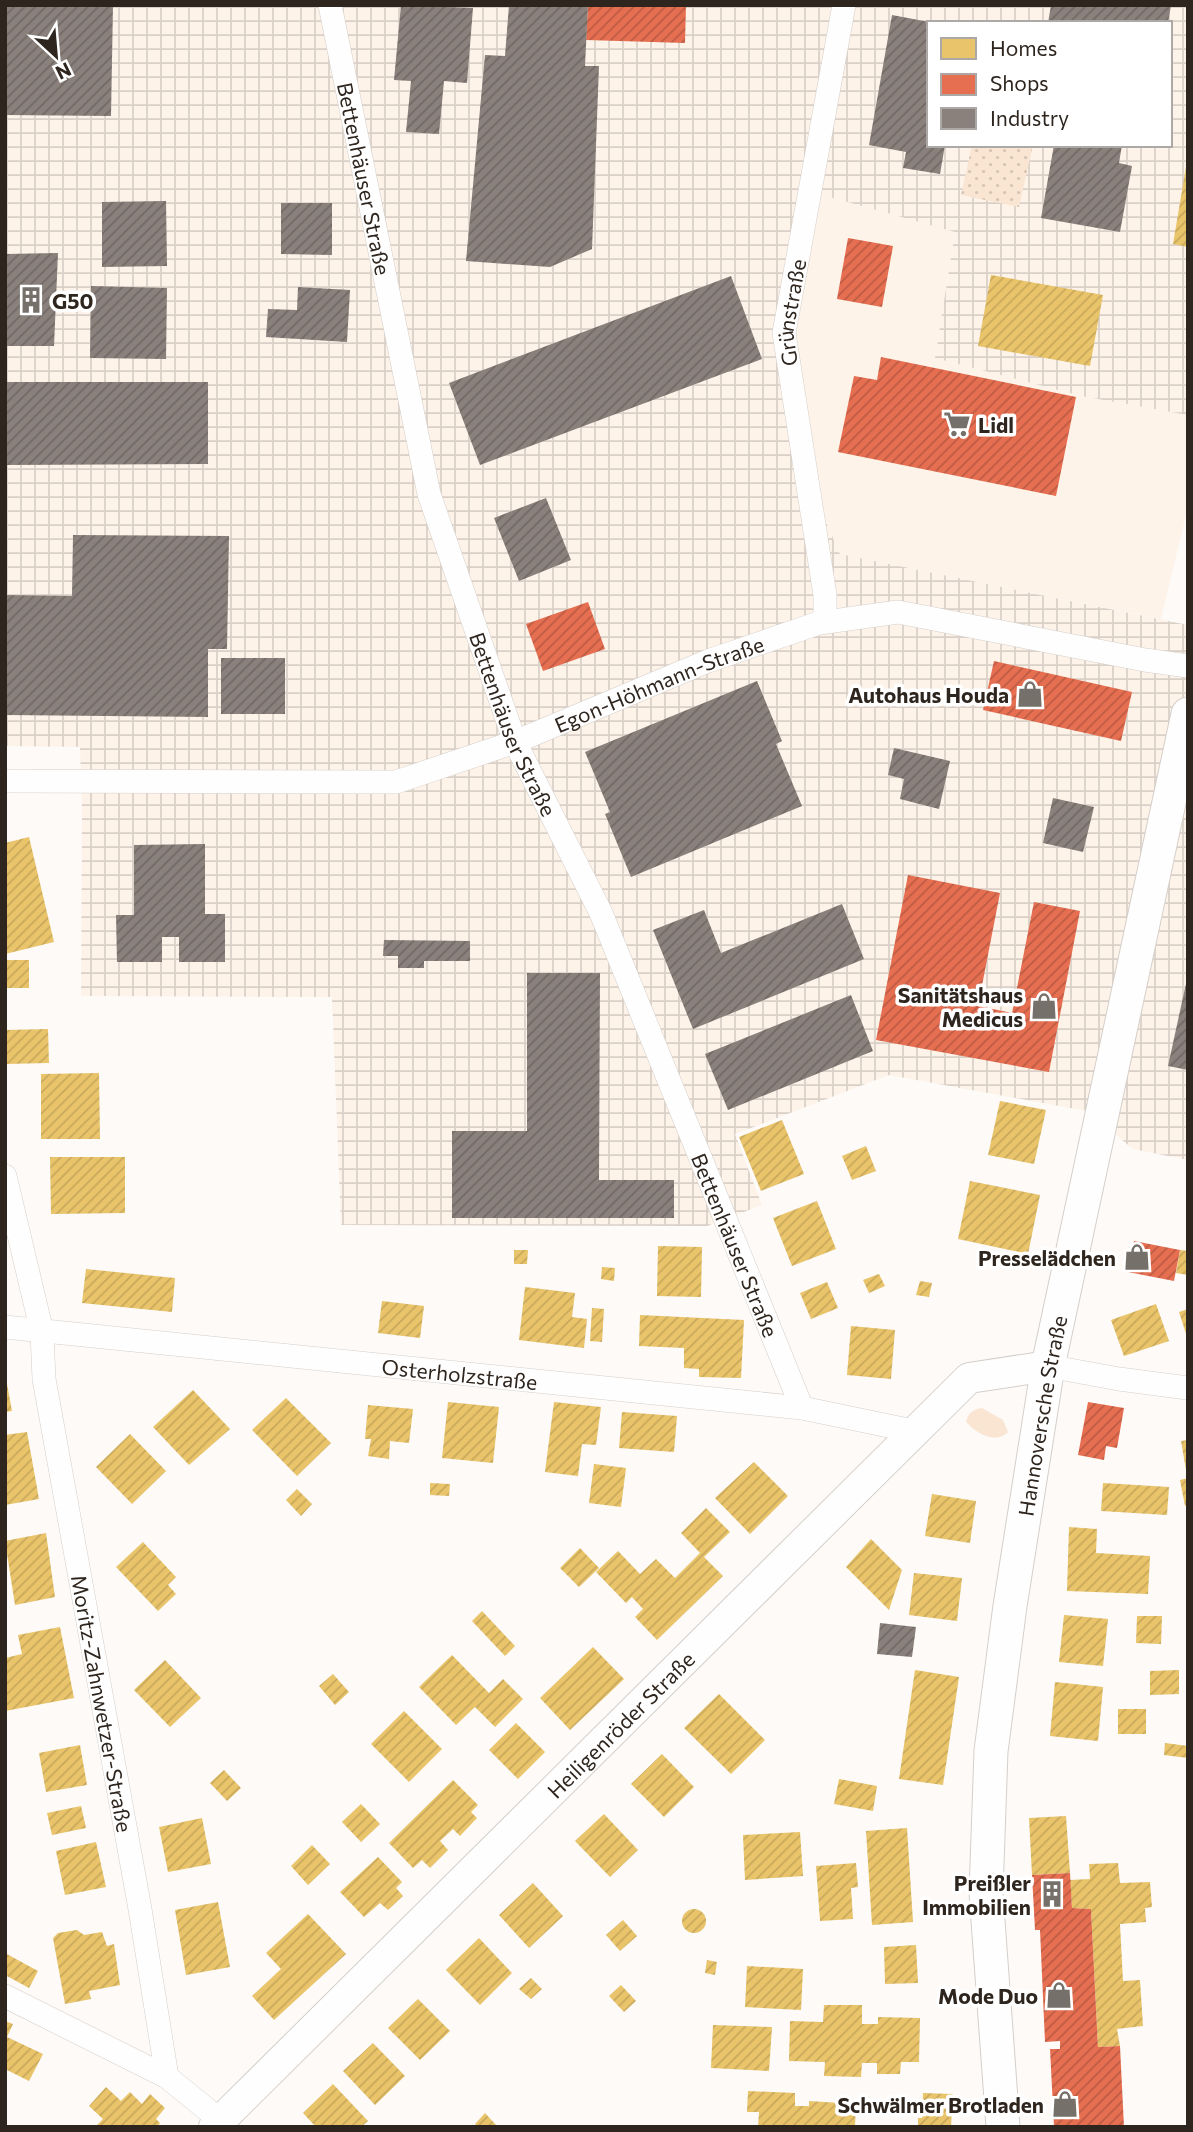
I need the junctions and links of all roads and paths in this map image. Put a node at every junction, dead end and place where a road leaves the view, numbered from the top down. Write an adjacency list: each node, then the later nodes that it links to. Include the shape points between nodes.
1 (331, 5): 6 (street, Bettenhäuser Straße, via 429,494)
2 (844, 5): 3 (street, Grünstraße, via 784,333 825,595)
3 (825, 621): 4 (street, Egon-Höhmann-Straße, via 898,612); 6 (street, Egon-Höhmann-Straße, via 708,661)
4 (1188, 666)
5 (1188, 714): 11 (main road, Hannoversche Straße)
6 (515, 742): 7 (street, Egon-Höhmann-Straße, via 396,782); 13 (street, Bettenhäuser Straße, via 601,913)
7 (5, 781)
8 (5, 1177): 10 (street, Moritz-Zahnwetzer-Straße)
9 (5, 1327): 10 (street, Osterholzstraße)
10 (42, 1332): 13 (street, Osterholzstraße); 16 (street, Moritz-Zahnwetzer-Straße, via 44,1379)
11 (1048, 1366): 12 (street); 14 (street, Heiligenröder Straße, via 968,1378); 18 (main road, Hannoversche Straße, via 991,1751 986,1893)
12 (1188, 1388)
13 (802, 1408): 14 (street, Osterholzstraße)
14 (913, 1431): 17 (street, Heiligenröder Straße)
15 (5, 1996): 16 (street)
16 (167, 2077): 17 (street)
17 (217, 2124)
18 (1003, 2127)

